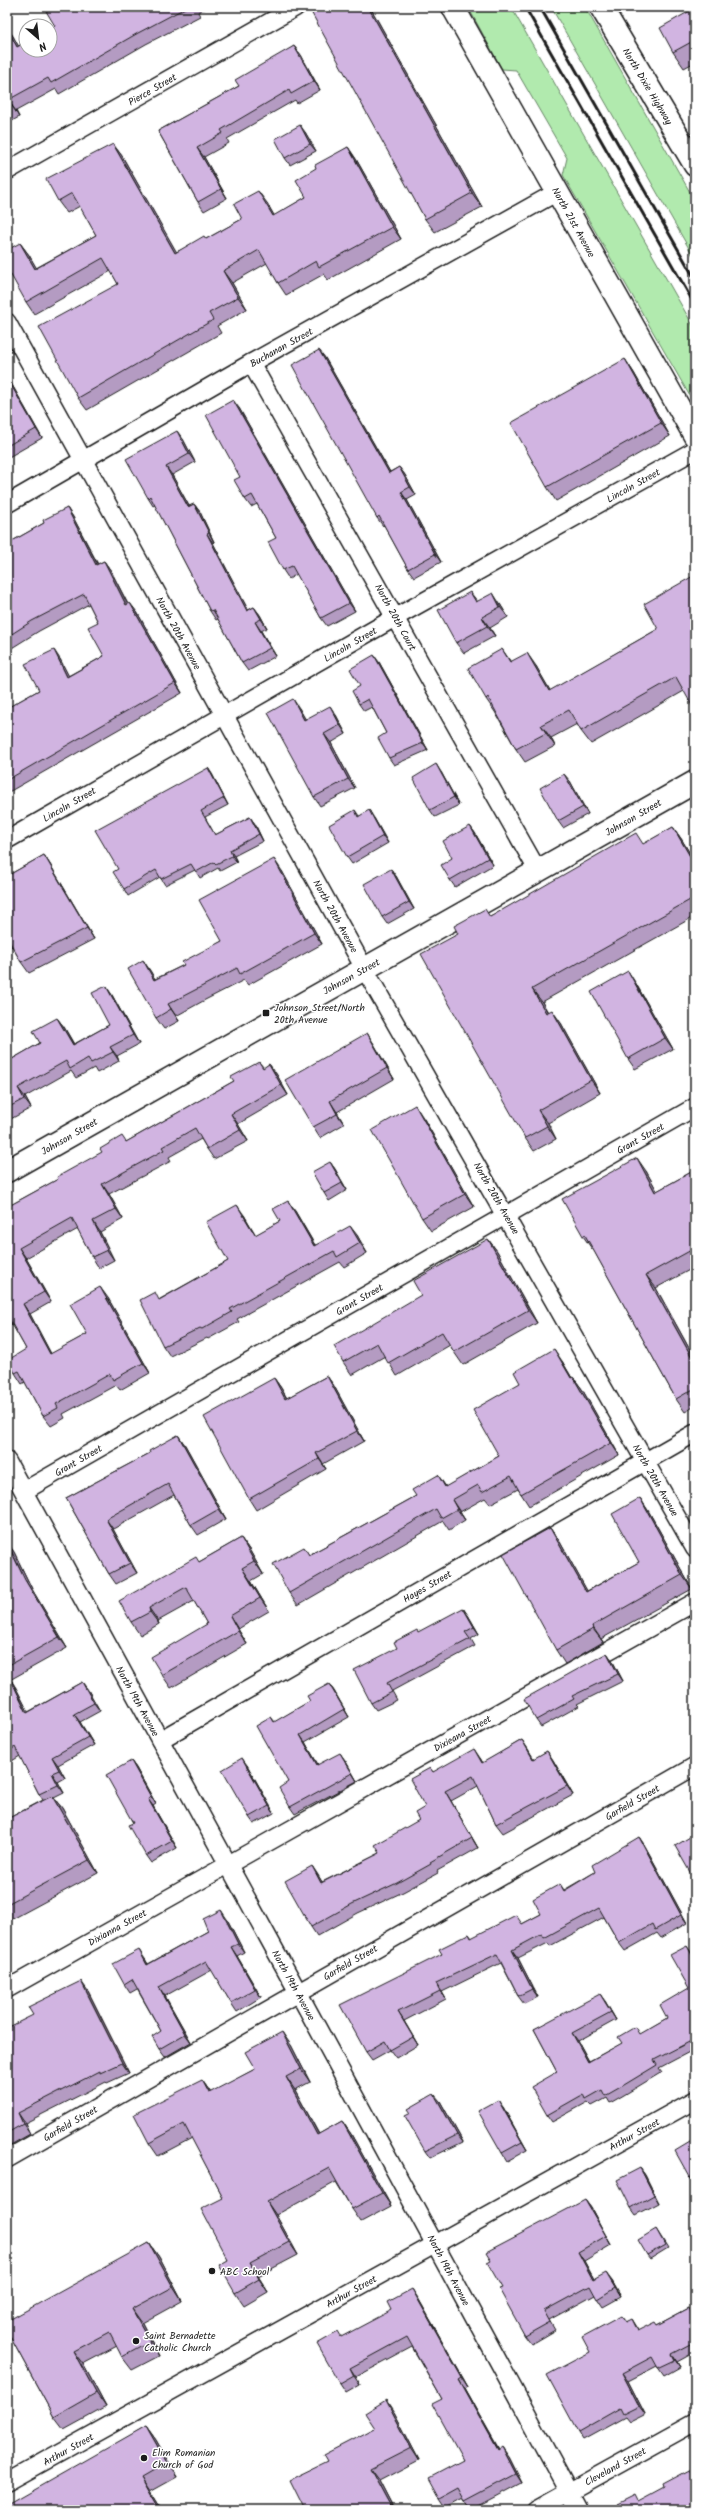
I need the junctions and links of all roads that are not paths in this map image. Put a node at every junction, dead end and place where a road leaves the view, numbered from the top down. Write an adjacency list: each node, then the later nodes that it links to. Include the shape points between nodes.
1 (296, 7): 5 (street, Pierce Street)
2 (453, 7): 6 (street, North 21st Avenue)
3 (601, 7): 4 (street, North Dixie Highway)
4 (695, 165)
5 (7, 172)
6 (557, 192): 8 (street, Buchanan Street); 9 (street, North 21st Avenue)
7 (7, 322): 11 (street, North 20th Avenue)
8 (251, 363): 11 (street, Buchanan Street); 13 (street, North 20th Court)
9 (695, 436)
10 (695, 450): 13 (street, Lincoln Street)
11 (84, 460): 12 (street, Buchanan Street); 14 (street, North 20th Avenue)
12 (7, 504)
13 (396, 617): 14 (street, Lincoln Street); 17 (street, North 20th Court)
14 (225, 716): 16 (street, Lincoln Street); 18 (street, North 20th Avenue)
15 (695, 782): 17 (street, Johnson Street)
16 (7, 840)
17 (538, 871): 18 (street, Johnson Street)
18 (364, 968): 20 (street, Johnson Street); 21 (street, North 20th Avenue)
19 (695, 1107): 21 (street, Grant Street)
20 (7, 1172)
21 (506, 1214): 24 (street, North 20th Avenue); 25 (street, Grant Street)
22 (695, 1433): 24 (street, Hayes Street)
23 (7, 1461): 25 (street, North 19th Avenue)
24 (645, 1461): 26 (street, North 20th Avenue); 28 (street, Hayes Street)
25 (24, 1491): 28 (street, North 19th Avenue)
26 (695, 1549)
27 (695, 1602): 30 (street, Dixieana Street)
28 (160, 1740): 30 (street, North 19th Avenue)
29 (695, 1766): 32 (street, Garfield Street)
30 (228, 1865): 31 (street, Dixianna Street); 32 (street, North 19th Avenue)
31 (7, 1989)
32 (298, 1992): 34 (street, Garfield Street); 35 (street, North 19th Avenue)
33 (695, 2100): 35 (street, Arthur Street)
34 (7, 2159)
35 (435, 2244): 37 (street, Arthur Street); 38 (street, North 19th Avenue)
36 (695, 2422): 38 (street, Cleveland Street)
37 (7, 2482)
38 (569, 2491): 39 (street, Cleveland Street); 40 (street, North 19th Avenue)
39 (536, 2510)
40 (579, 2510)

